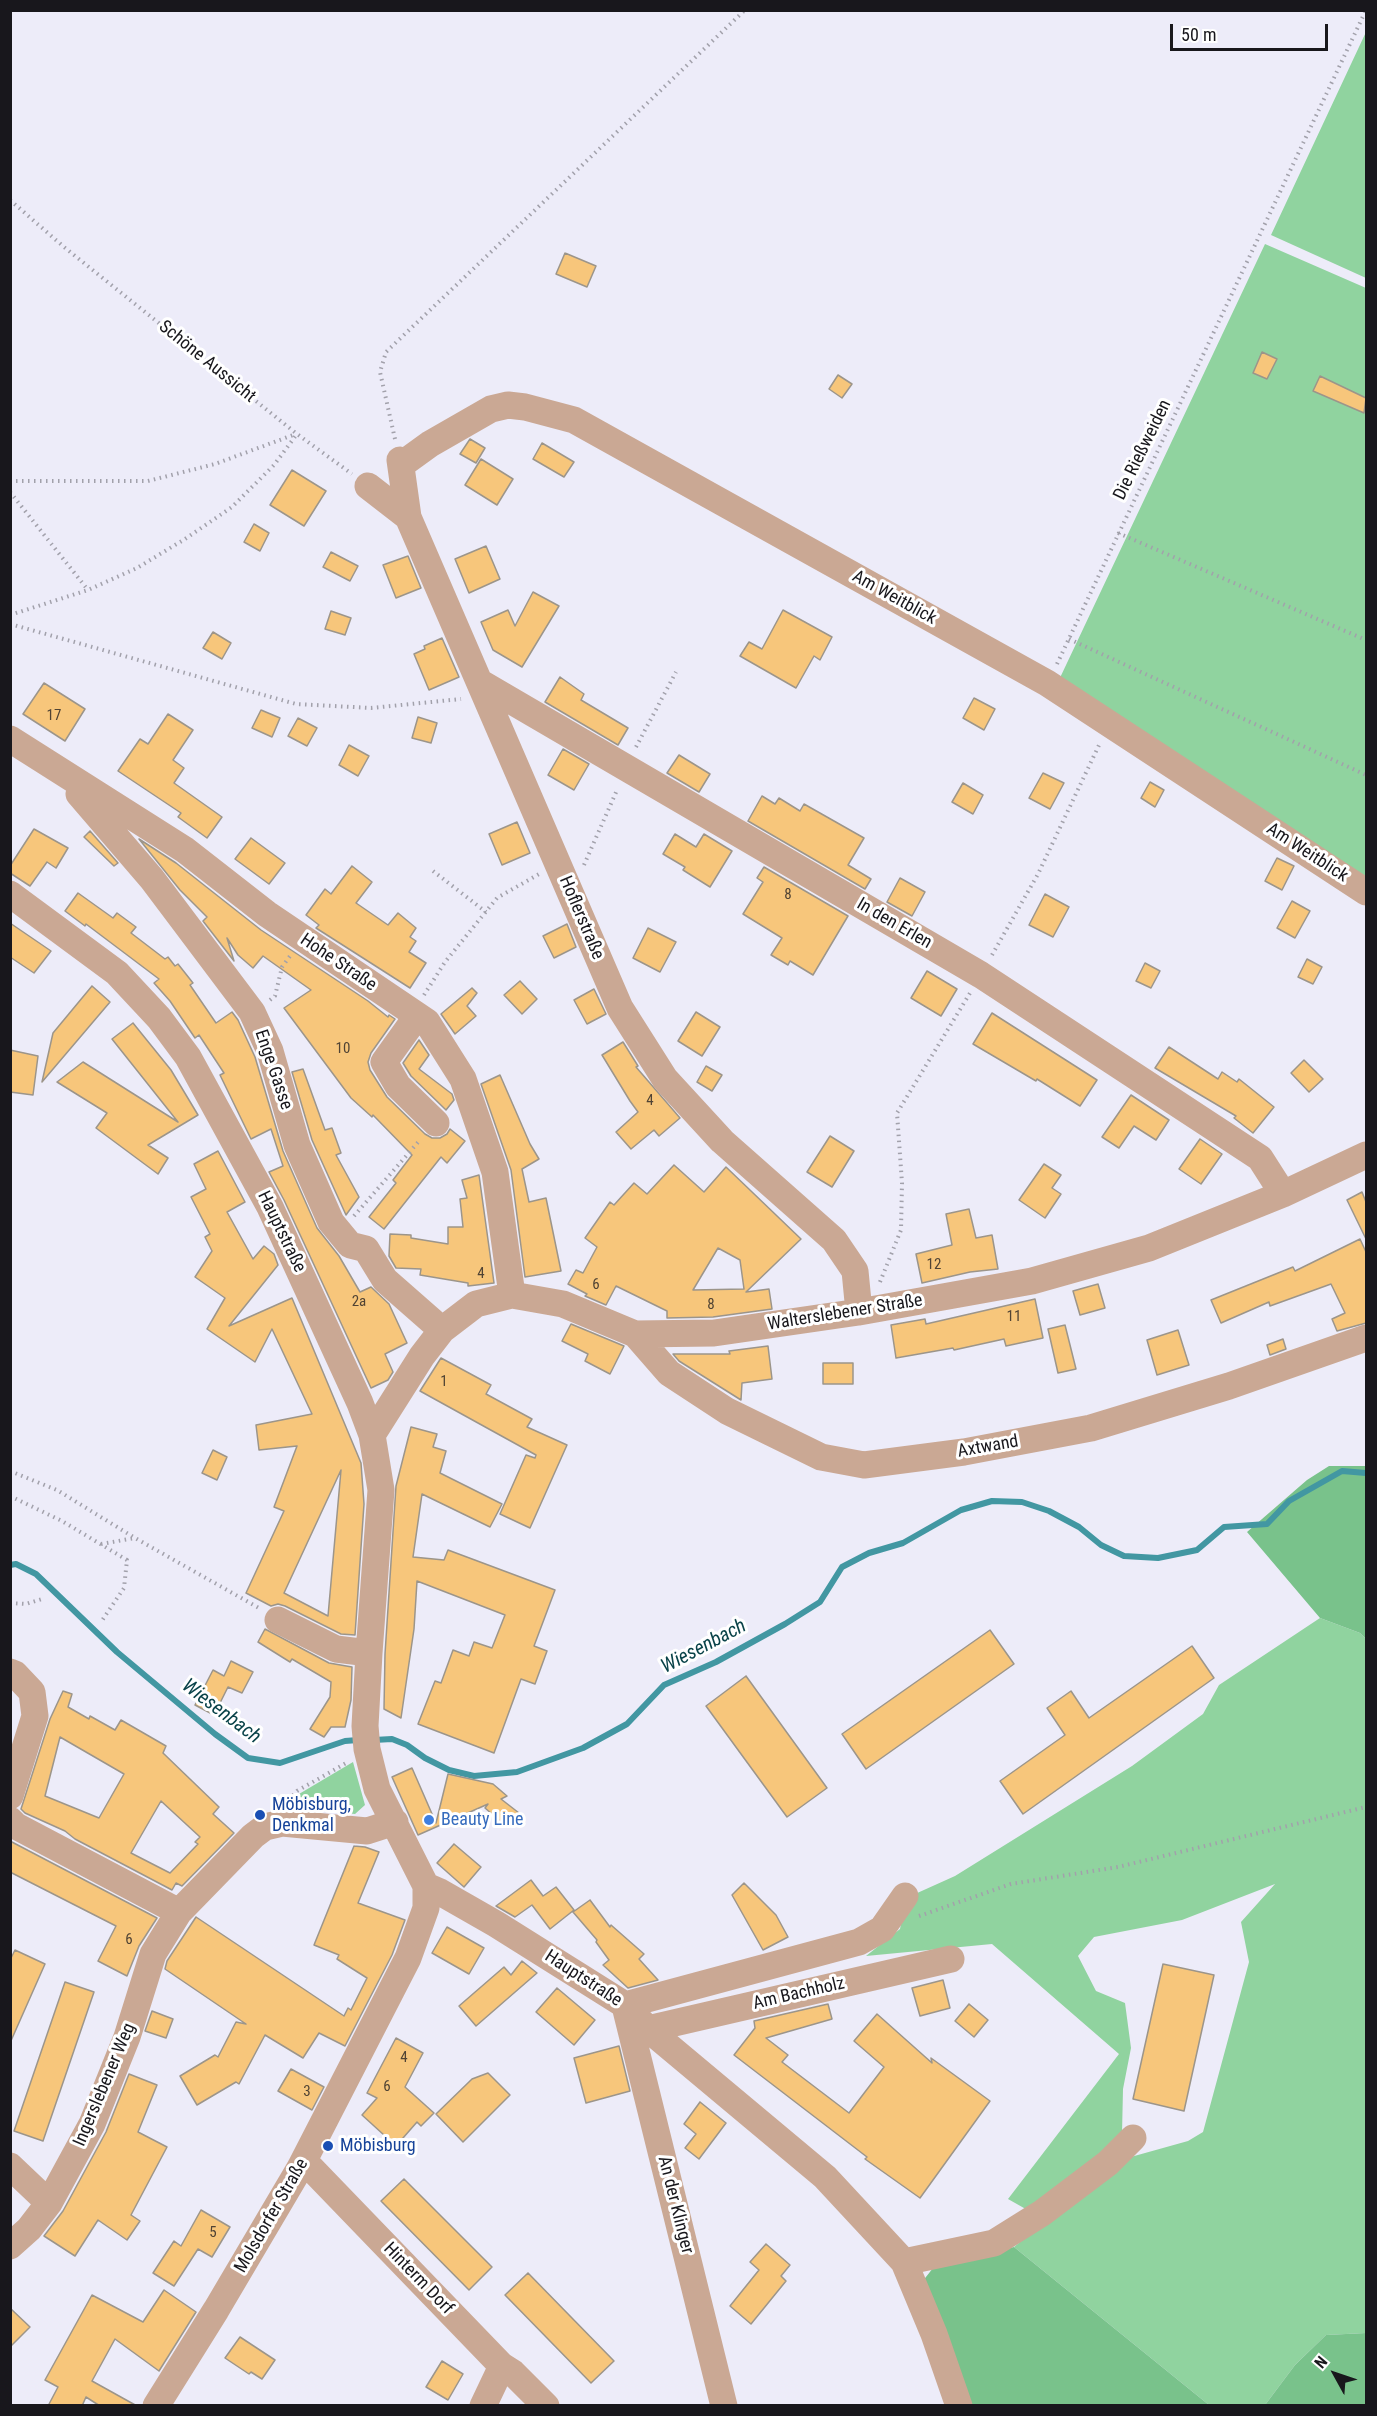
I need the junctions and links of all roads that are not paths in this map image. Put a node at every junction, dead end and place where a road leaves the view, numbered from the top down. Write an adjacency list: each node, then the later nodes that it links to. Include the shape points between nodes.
1 (400, 462): 3 (street, Hoflerstraße); 7 (street, Am Weitblick, via 491,409 525,406 573,420 1047,683)
2 (368, 486): 3 (street)
3 (408, 517): 4 (street, Hoflerstraße)
4 (483, 688): 12 (street, In den Erlen, via 621,778 981,975 1260,1158); 14 (street, Hoflerstraße, via 570,867 620,1008 664,1079 722,1141 834,1240 855,1271)
5 (10, 739): 6 (street, Hohe Straße)
6 (71, 779): 9 (street, Hohe Straße, via 185,850 267,914); 15 (street, Enge Gasse, via 252,1012 270,1051 297,1144 331,1222 350,1245 366,1249 385,1280)
7 (1366, 892)
8 (10, 894): 18 (street, Hauptstraße, via 117,973 159,1018 188,1057 270,1207)
9 (417, 1016): 10 (street, via 384,1062 398,1086); 13 (street, Hohe Straße, via 427,1022 463,1079 495,1172)
10 (436, 1123)
11 (1366, 1155): 12 (street, Walterslebener Straße)
12 (1283, 1194): 14 (street, Walterslebener Straße, via 1149,1248 1032,1281)
13 (512, 1295): 15 (street, Walterslebener Straße, via 476,1304); 16 (street, Walterslebener Straße, via 563,1304)
14 (858, 1305): 16 (street, Walterslebener Straße, via 714,1333)
15 (442, 1330): 18 (street, Walterslebener Straße)
16 (634, 1334): 17 (street, Axtwand, via 669,1373 727,1411 821,1457 864,1465 964,1452 1090,1428 1229,1386)
17 (1366, 1338)
18 (372, 1435): 20 (street, Hauptstraße, via 381,1490)
19 (278, 1620): 20 (street, via 336,1649)
20 (369, 1653): 23 (street, Hauptstraße, via 366,1742 377,1789)
21 (10, 1672): 22 (street, via 32,1692 35,1716)
22 (10, 1796)
23 (395, 1822): 25 (street, Hauptstraße); 27 (street, Ingerslebener Weg, via 367,1831 282,1823 265,1827)
24 (13, 1823): 27 (street, via 73,1847)
25 (426, 1886): 29 (street, Hauptstraße); 32 (street, Molsdorfer Straße, via 426,1908 408,1958)
26 (905, 1896): 29 (street, Am Bachholz, via 882,1929 859,1942)
27 (179, 1912): 34 (street, Ingerslebener Weg, via 153,1954 127,2037 92,2124)
28 (951, 1959): 30 (street, Am Bachholz)
29 (625, 2005): 30 (street, Hauptstraße); 41 (street, An der Klinger)
30 (648, 2029): 36 (street, Hauptstraße, via 825,2177)
31 (1133, 2138): 36 (street, via 1108,2163 1042,2213 994,2242)
32 (301, 2166): 37 (street, Hinterm Dorf, via 310,2167); 38 (street, Molsdorfer Straße)
33 (11, 2167): 34 (street)
34 (49, 2203): 35 (street, Ingerslebener Weg)
35 (10, 2246)
36 (904, 2262): 42 (street)
37 (502, 2366): 39 (street); 40 (street, Hinterm Dorf)
38 (156, 2406)
39 (483, 2406)
40 (546, 2406)
41 (724, 2406)
42 (959, 2406)

